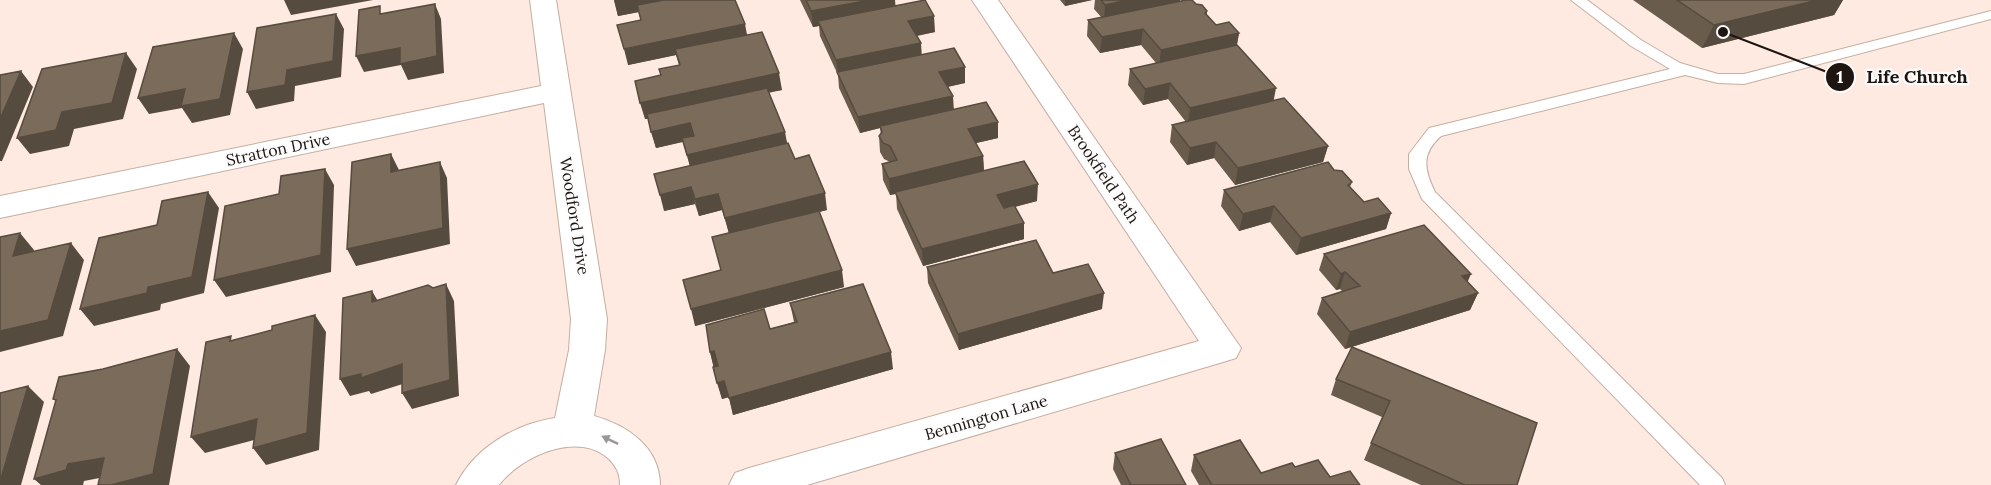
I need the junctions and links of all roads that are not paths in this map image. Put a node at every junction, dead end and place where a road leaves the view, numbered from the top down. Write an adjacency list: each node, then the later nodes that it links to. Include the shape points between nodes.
1 (543, 0): 6 (street, Woodford Drive)
2 (985, 0): 8 (street, Brookfield Path)
3 (1578, 0): 5 (lane)
4 (1991, 15): 5 (lane, via 1744,79 1703,77)
5 (1682, 71): 13 (lane, via 1434,132 1420,144 1416,160 1428,195)
6 (556, 92): 7 (street, Stratton Drive); 9 (street, Woodford Drive, via 589,319)
7 (0, 207)
8 (1223, 348): 12 (street, Bennington Lane)
9 (572, 431): 10 (street, via 531,440 511,451); 11 (street, one-way to 9, via 636,464 626,449 602,436)
10 (476, 485)
11 (640, 485)
12 (749, 485)
13 (1714, 485)

